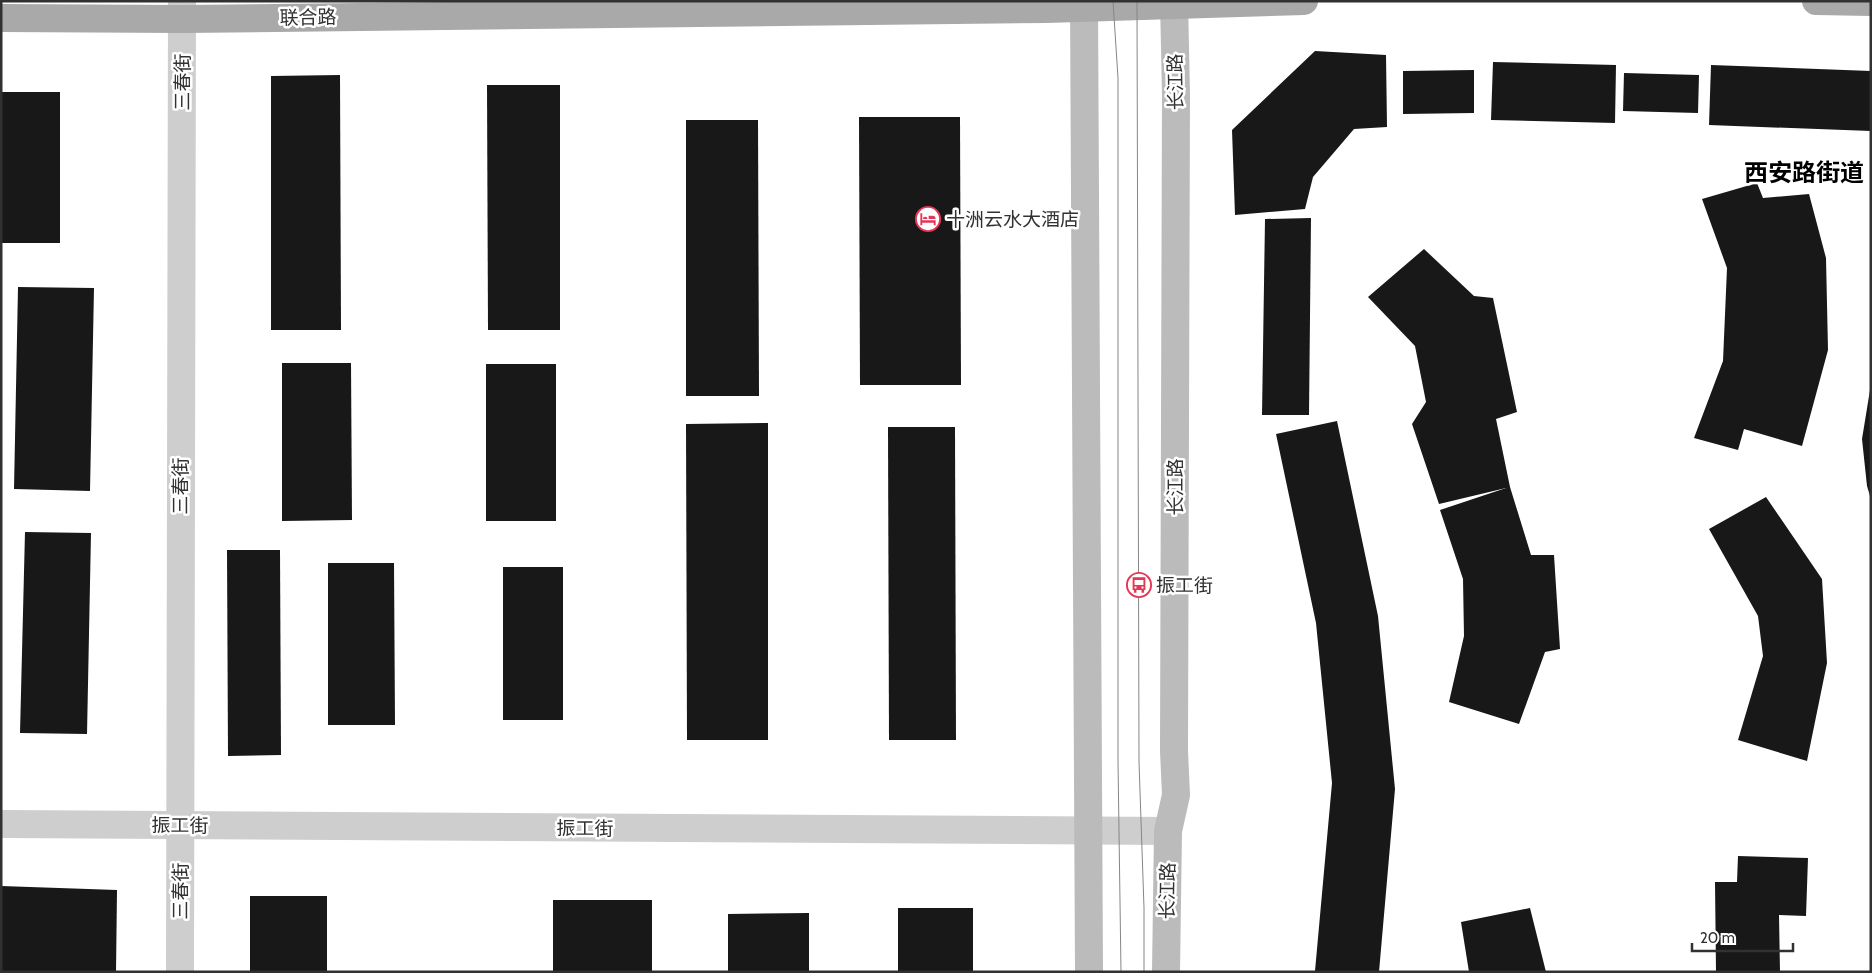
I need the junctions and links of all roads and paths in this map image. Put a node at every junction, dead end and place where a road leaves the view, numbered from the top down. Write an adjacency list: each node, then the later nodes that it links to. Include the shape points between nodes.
1 (1304, 1): 4 (main road, 联合路)
2 (1816, 1): 3 (main road)
3 (1871, 2)
4 (1174, 3): 5 (main road, 联合路); 11 (main road, 长江路, via 1176,795)
5 (1084, 5): 6 (main road, 联合路); 10 (main road)
6 (182, 10): 7 (main road, 联合路); 9 (street, 三春街)
7 (1, 18)
8 (1, 824): 9 (street, 振工街)
9 (179, 826): 10 (street, 振工街); 12 (street, 三春街)
10 (1088, 831): 11 (street, 振工街); 13 (main road)
11 (1168, 832): 14 (main road, 长江路)
12 (180, 972)
13 (1090, 972)
14 (1166, 972)

